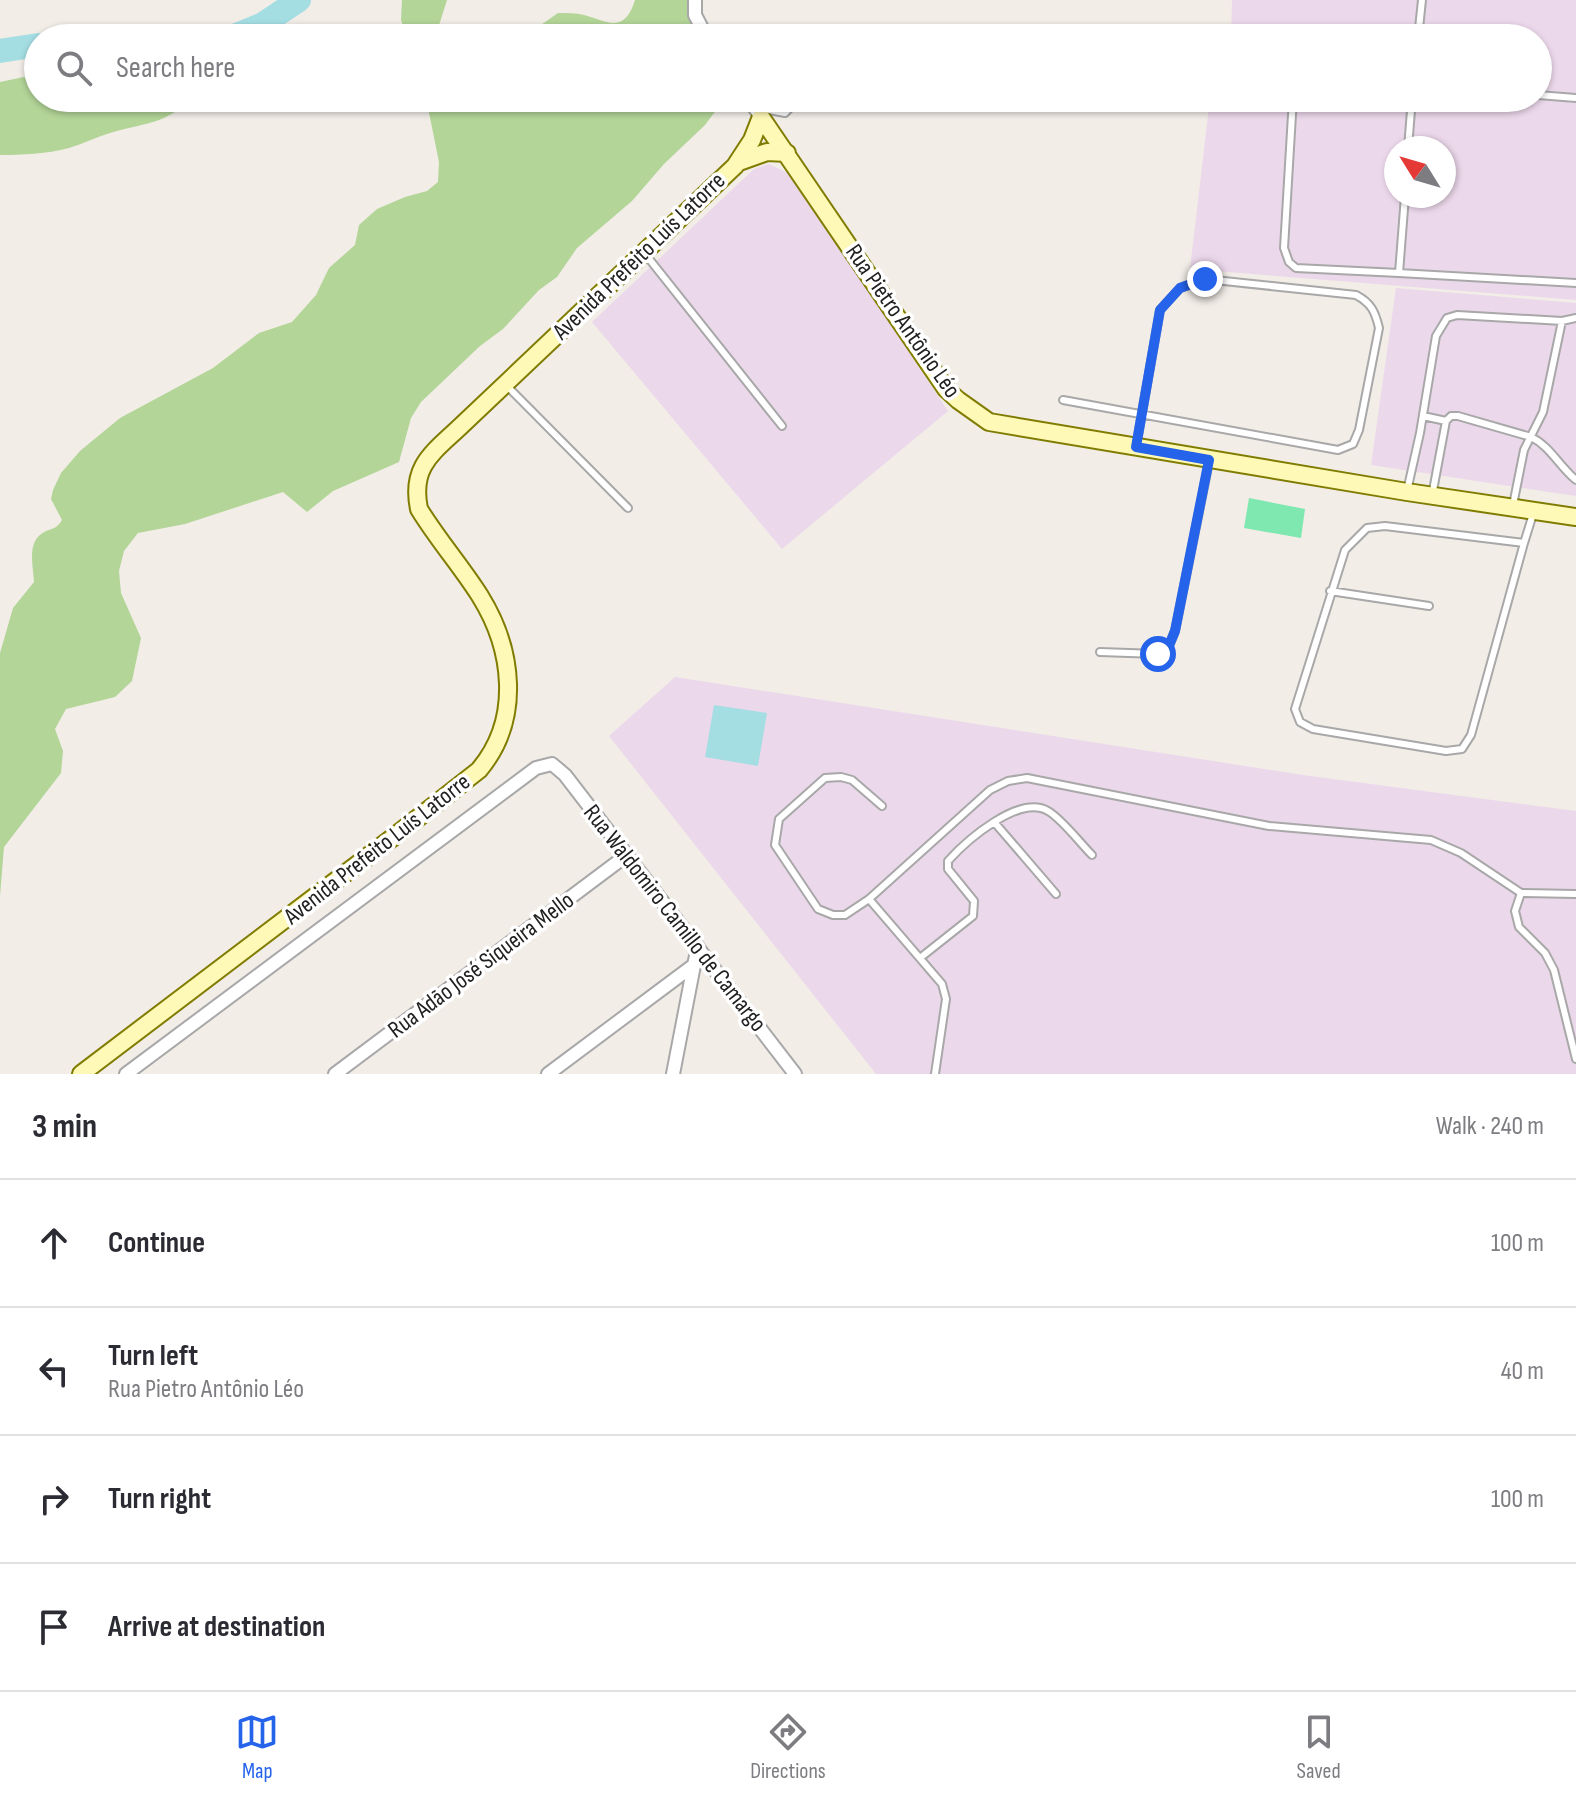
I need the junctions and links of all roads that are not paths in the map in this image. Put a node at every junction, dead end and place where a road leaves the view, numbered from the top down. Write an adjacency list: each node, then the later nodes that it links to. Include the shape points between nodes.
1 (695, 0): 3 (street)
2 (1422, 0): 4 (lane)
3 (700, 24)
4 (1419, 24)
5 (1552, 96): 6 (lane)
6 (1576, 98)
7 (754, 112): 13 (main road, Avenida Prefeito Luís Latorre, via 752,140)
8 (758, 112): 12 (main road, Rua Pietro Antônio Léo)
9 (1292, 112): 16 (lane, via 1284,248 1289,262 1296,268)
10 (1411, 112): 11 (lane)
11 (1409, 136)
12 (787, 153): 13 (main road, Avenida Prefeito Luís Latorre, via 757,154); 27 (main road, Rua Pietro Antônio Léo, via 958,400 989,422)
13 (735, 166): 15 (main road, Avenida Prefeito Luís Latorre)
14 (1404, 208): 16 (lane)
15 (644, 252): 20 (main road, Avenida Prefeito Luís Latorre); 25 (lane)
16 (1399, 273): 17 (lane)
17 (1576, 283)
18 (1576, 318): 19 (lane)
19 (1562, 321): 23 (lane, via 1447,318 1436,336); 26 (lane, via 1543,412)
20 (504, 384): 33 (lane); 53 (main road, Avenida Prefeito Luís Latorre, via 426,460 416,494 431,529 480,595 506,658 508,703 487,760)
21 (1063, 400): 22 (lane)
22 (1142, 413): 22 (lane, via 1160,310 1180,288 1205,279 1356,295 1375,311 1379,328 1353,444 1338,450); 27 (lane)
23 (1423, 416): 24 (lane); 30 (lane)
24 (1446, 421): 26 (lane, via 1458,416); 31 (lane)
25 (782, 426)
26 (1531, 437): 29 (lane); 32 (lane)
27 (1136, 447): 28 (main road, Rua Pietro Antônio Léo)
28 (1209, 460): 30 (main road, Rua Pietro Antônio Léo); 39 (lane, via 1168,648 1158,654)
29 (1576, 480)
30 (1407, 492): 31 (main road, Rua Pietro Antônio Léo)
31 (1432, 496): 32 (main road, Rua Pietro Antônio Léo)
32 (1512, 507): 34 (main road, Rua Pietro Antônio Léo)
33 (628, 508)
34 (1535, 511): 35 (main road, Rua Pietro Antônio Léo); 36 (lane)
35 (1576, 517)
36 (1524, 543): 37 (lane, via 1367,528 1345,550); 37 (lane, via 1471,735 1462,749 1431,749 1313,729 1300,722 1295,709)
37 (1330, 591): 38 (lane)
38 (1429, 606)
39 (1100, 652)
40 (882, 806): 47 (lane, via 852,780 825,778 779,819 774,836 818,909 845,915)
41 (995, 823): 43 (lane, via 1008,812 1034,807 1048,811); 45 (lane); 49 (lane, via 948,861 948,869 974,901 973,916)
42 (627, 855): 48 (street, Rua Waldomiro Camillo de Camargo); 52 (street, Rua Waldomiro Camillo de Camargo, via 565,775 552,764 536,768); 54 (street, Rua Adão José Siqueira Mello)
43 (1092, 855)
44 (1521, 893): 46 (lane); 47 (lane, via 1461,853 1431,840 1269,826 1027,778 990,790); 51 (lane, via 1515,911 1519,927 1554,970)
45 (1056, 894)
46 (1576, 894)
47 (869, 899): 49 (lane)
48 (698, 947): 50 (street); 57 (street, Rua Waldomiro Camillo de Camargo)
49 (920, 958): 58 (lane, via 942,984 946,999)
50 (694, 965): 55 (street); 56 (street)
51 (1576, 1059)
52 (131, 1073)
53 (81, 1074)
54 (335, 1074)
55 (548, 1074)
56 (673, 1074)
57 (795, 1074)
58 (935, 1074)

